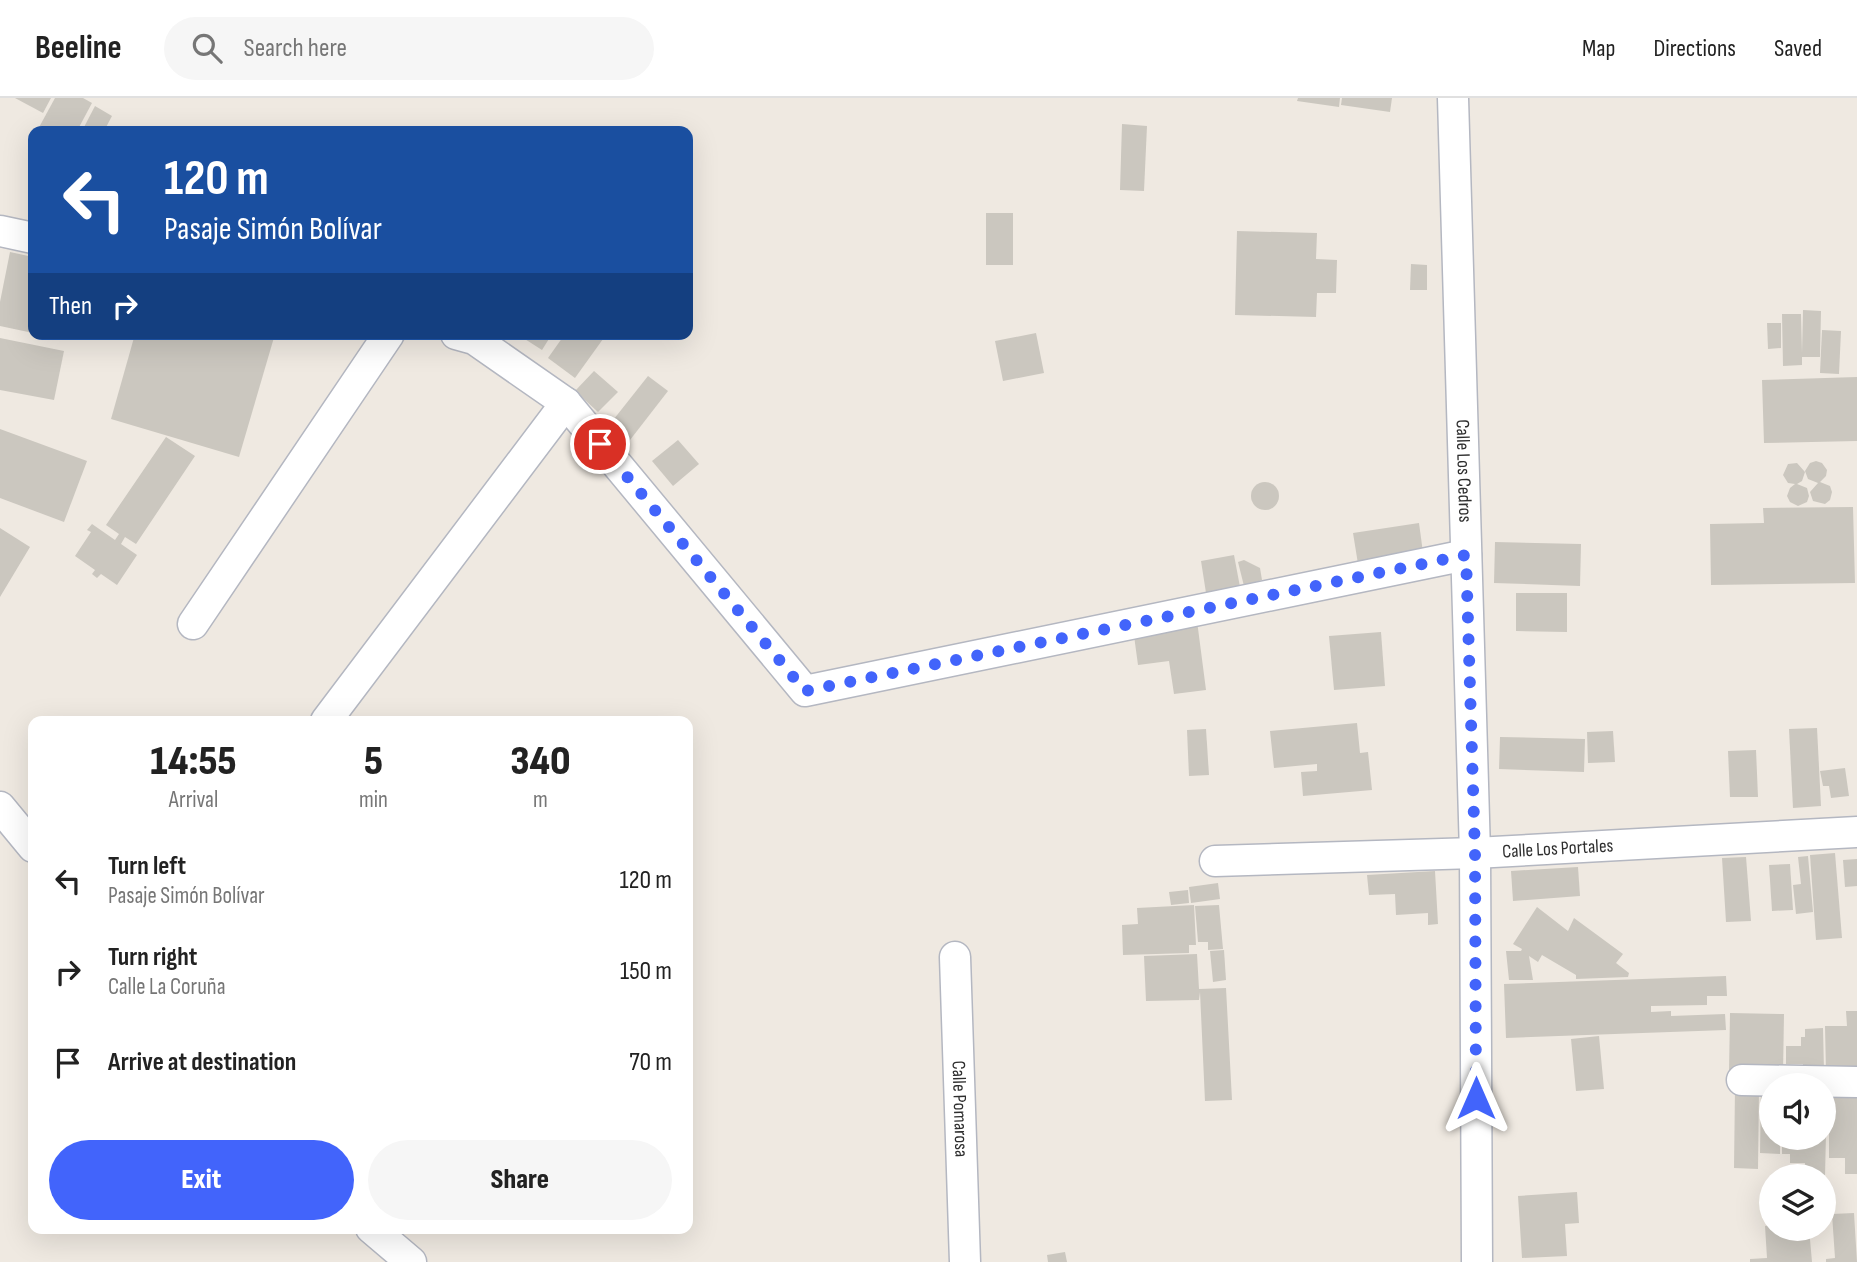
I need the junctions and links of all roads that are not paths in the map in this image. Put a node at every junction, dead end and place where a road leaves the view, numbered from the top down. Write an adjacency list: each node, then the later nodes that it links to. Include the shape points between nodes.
1 (1453, 98): 7 (street, Calle Los Cedros)
2 (0, 231): 3 (street)
3 (28, 237)
4 (385, 340): 8 (street)
5 (475, 340): 6 (street)
6 (566, 403): 7 (street, via 805,691); 9 (street)
7 (1466, 555): 13 (street, Calle Los Cedros)
8 (193, 624)
9 (330, 716)
10 (0, 807): 12 (street)
11 (1857, 832): 13 (street, Calle Los Portales)
12 (28, 841)
13 (1475, 853): 14 (street, Calle Los Portales); 21 (street, Calle Los Cedros)
14 (1215, 860)
15 (955, 957): 20 (street, Calle Pomarosa)
16 (1742, 1080): 17 (street)
17 (1857, 1082)
18 (378, 1234): 19 (street)
19 (411, 1262)
20 (965, 1262)
21 (1477, 1262)

